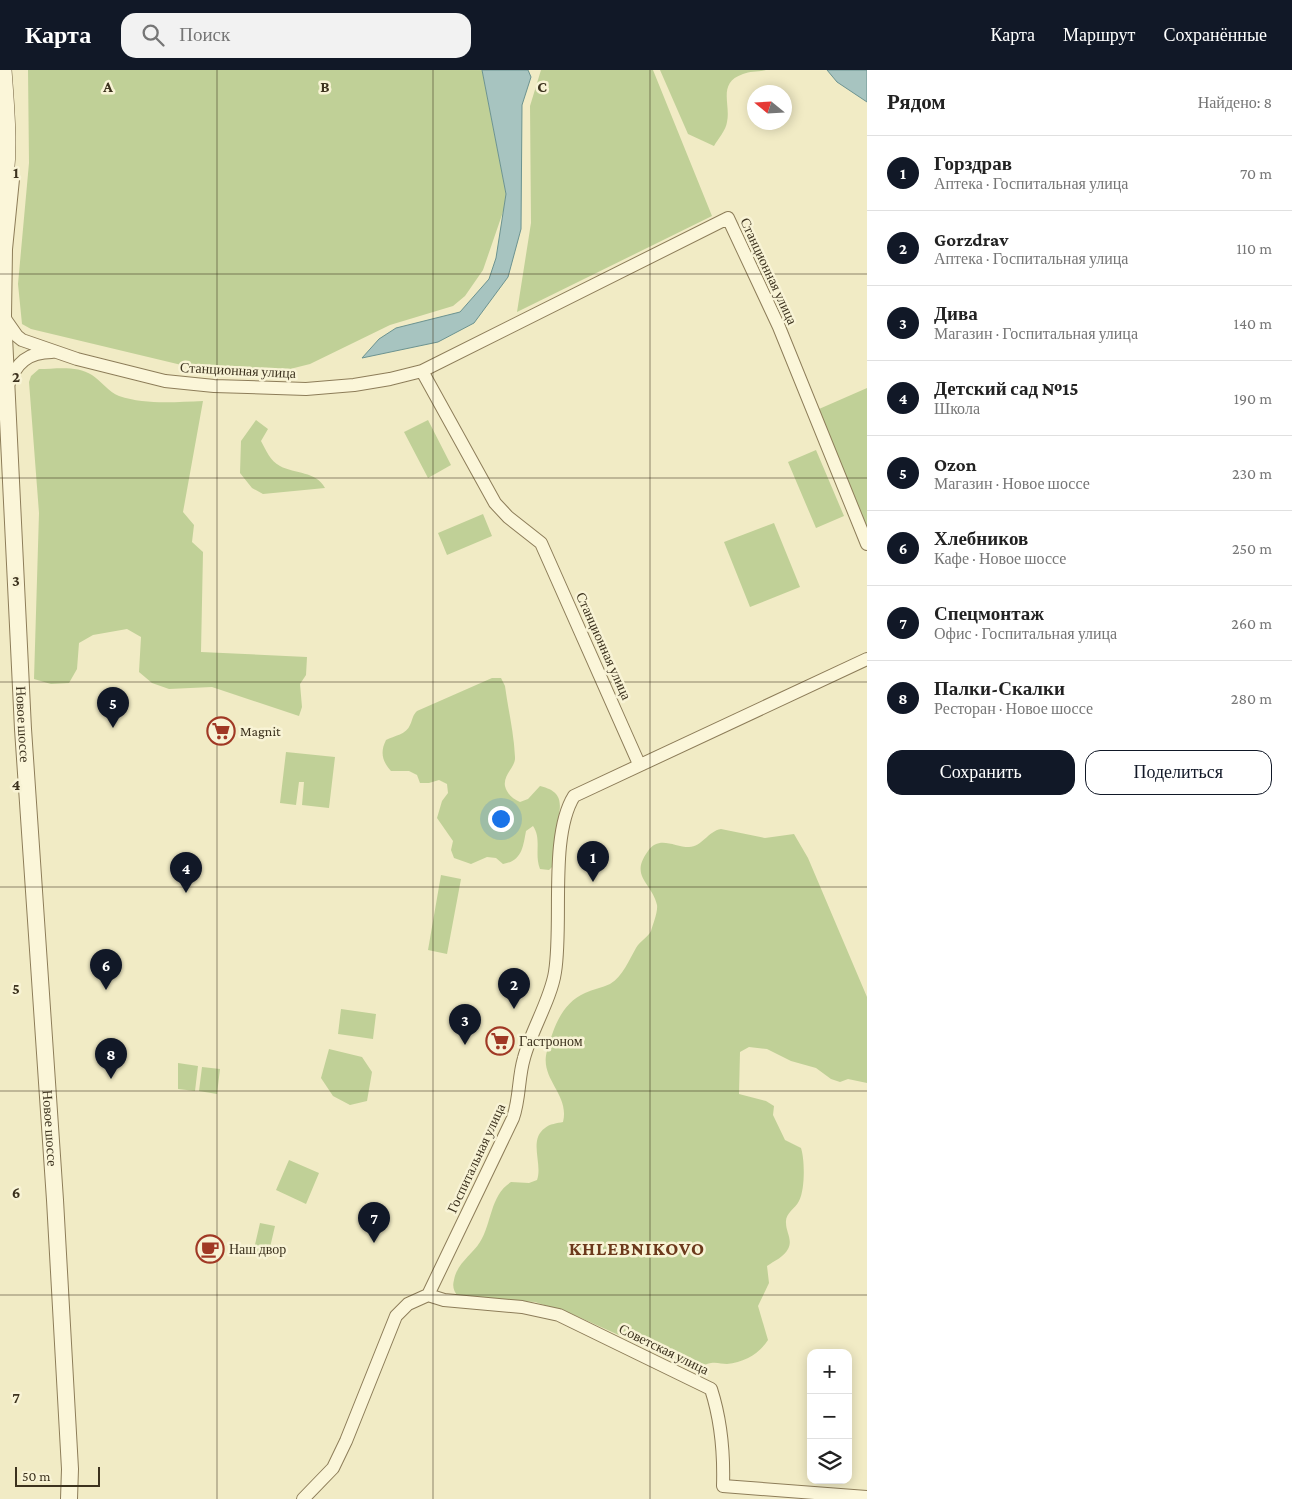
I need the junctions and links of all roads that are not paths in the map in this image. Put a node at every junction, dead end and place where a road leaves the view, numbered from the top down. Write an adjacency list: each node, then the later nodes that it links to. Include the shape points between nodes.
1 (2, 70): 2 (main road, Новое шоссе)
2 (6, 118): 3 (main road); 4 (street, Новое шоссе, via 12,169)
3 (0, 200)
4 (2, 314): 5 (street, Новое шоссе)
5 (11, 341): 6 (street, Станционная улица); 8 (street, Новое шоссе)
6 (55, 352): 7 (street, Станционная улица, via 139,376 214,386 306,389 363,384); 8 (street, via 40,352 21,362 13,371)
7 (422, 371): 9 (street, Станционная улица, via 728,218 779,327); 11 (street, Станционная улица, via 495,503 541,543)
8 (7, 387): 14 (street, Новое шоссе, via 23,729 56,1210)
9 (867, 544)
10 (867, 659): 11 (street)
11 (639, 764): 12 (street, Госпитальная улица, via 579,791 566,810 560,841 555,973 524,1056 519,1074 517,1107)
12 (428, 1295): 13 (street, Советская улица, via 444,1300 522,1307 559,1315 711,1389 717,1408 723,1486); 15 (street, via 408,1304 396,1316 333,1468)
13 (867, 1497)
14 (69, 1499)
15 (303, 1499)

